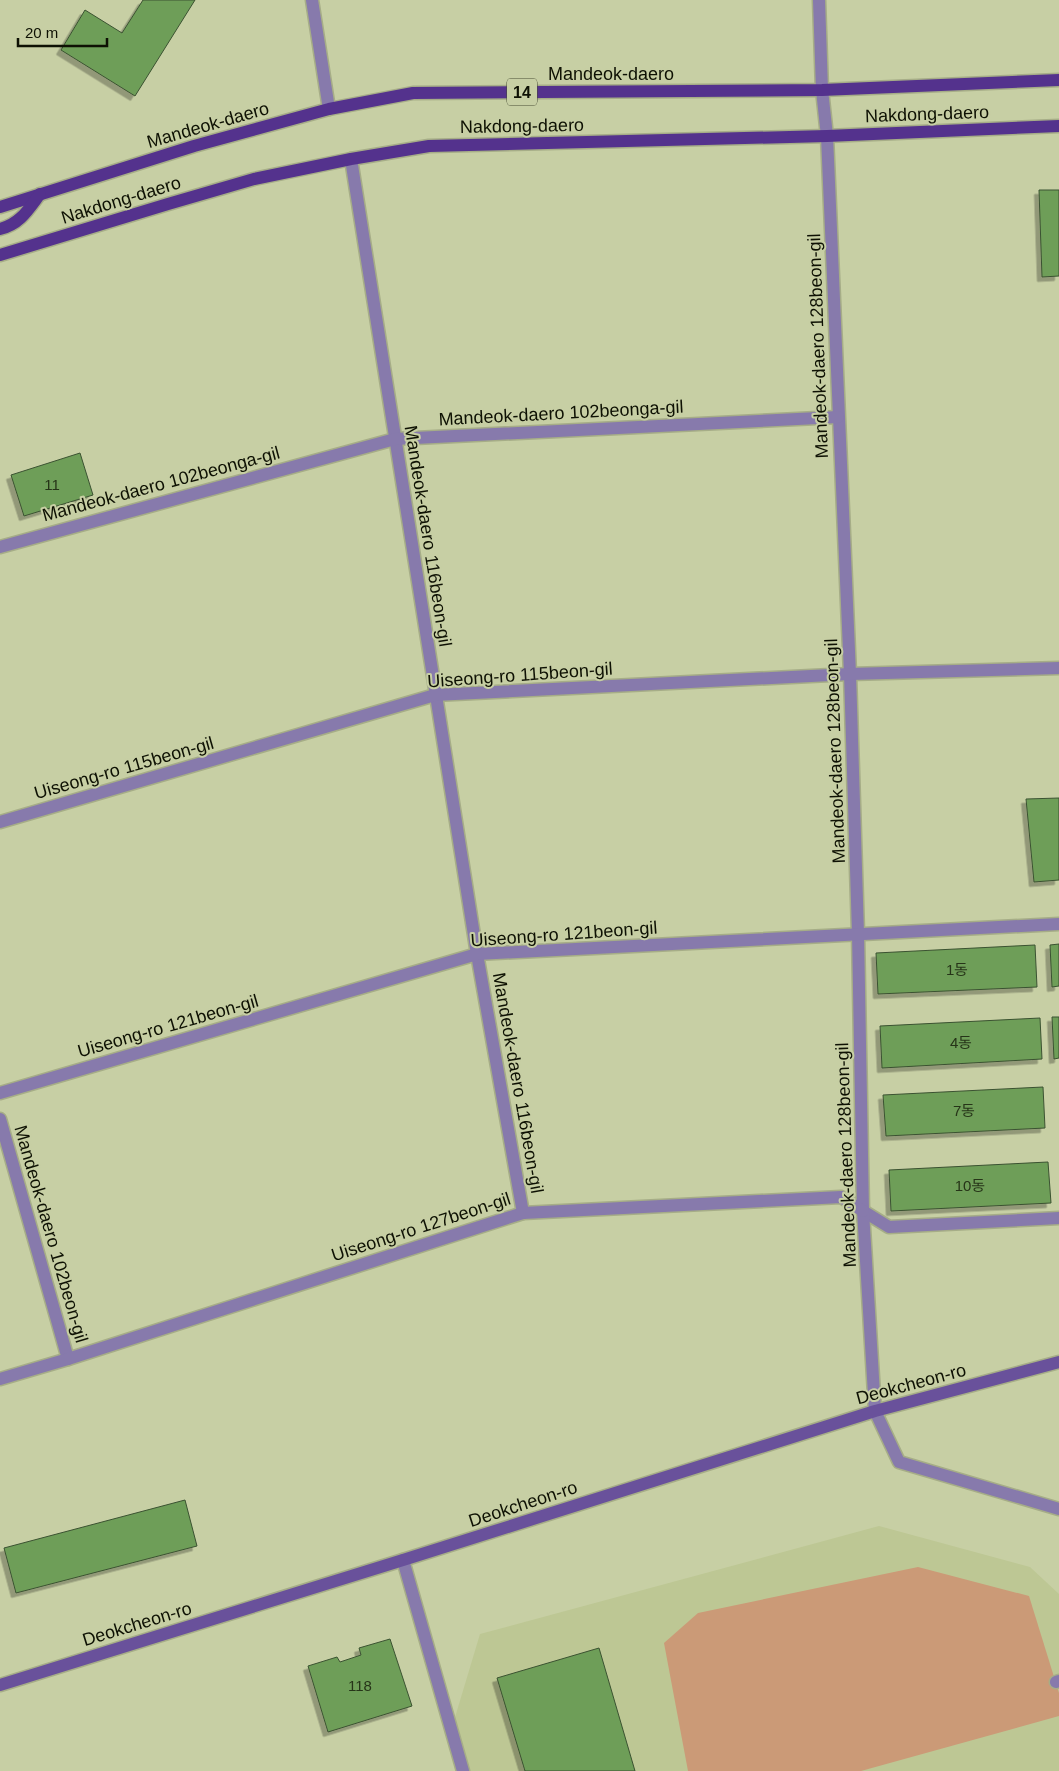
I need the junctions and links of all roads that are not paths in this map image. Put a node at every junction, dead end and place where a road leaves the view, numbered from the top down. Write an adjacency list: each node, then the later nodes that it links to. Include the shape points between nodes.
1 (312, 0): 5 (street)
2 (819, 0): 4 (street, Mandeok-daero 128beon-gil)
3 (1059, 80): 4 (main road, Mandeok-daero / 14)
4 (822, 90): 5 (main road, Mandeok-daero / 14, via 413,93); 7 (street, Mandeok-daero 128beon-gil)
5 (329, 109): 9 (main road, Mandeok-daero / 14, via 194,146)
6 (1059, 126): 7 (main road, Nakdong-daero)
7 (827, 136): 8 (main road, Nakdong-daero, via 429,146); 13 (street, Mandeok-daero 128beon-gil)
8 (351, 159): 12 (main road, Nakdong-daero, via 254,179); 14 (street, Mandeok-daero 116beon-gil)
9 (40, 194): 10 (main road, Mandeok-daero / 14); 11 (main road, via 23,217)
10 (0, 208)
11 (0, 229)
12 (0, 255)
13 (838, 417): 14 (street, Mandeok-daero 102beonga-gil); 17 (street, Mandeok-daero 128beon-gil)
14 (395, 439): 15 (street, Mandeok-daero 102beonga-gil); 18 (street, Mandeok-daero 116beon-gil)
15 (0, 546)
16 (1059, 668): 17 (street, Uiseong-ro 115beon-gil)
17 (850, 674): 18 (street, Uiseong-ro 115beon-gil); 21 (street, Mandeok-daero 128beon-gil)
18 (435, 694): 19 (street, Uiseong-ro 115beon-gil); 22 (street, Mandeok-daero 116beon-gil)
19 (0, 822)
20 (1059, 924): 21 (street, Uiseong-ro 121beon-gil)
21 (858, 933): 22 (street, Uiseong-ro 121beon-gil); 25 (street, Mandeok-daero 128beon-gil)
22 (478, 954): 23 (street, Uiseong-ro 121beon-gil); 26 (street, Mandeok-daero 116beon-gil)
23 (0, 1093)
24 (0, 1119): 28 (street, Mandeok-daero 102beon-gil)
25 (863, 1211): 26 (street, Uiseong-ro 127beon-gil, via 841,1197); 27 (street, Uiseong-ro 127beon-gil, via 889,1227); 31 (street, Mandeok-daero 128beon-gil)
26 (523, 1213): 28 (street, Uiseong-ro 127beon-gil)
27 (1059, 1218)
28 (68, 1359): 30 (street, Uiseong-ro 127beon-gil)
29 (1059, 1362): 31 (main road, Deokcheon-ro)
30 (0, 1378)
31 (875, 1411): 32 (street, via 899,1462); 33 (main road, Deokcheon-ro)
32 (1059, 1509)
33 (403, 1560): 34 (main road, Deokcheon-ro); 35 (street)
34 (0, 1685)
35 (463, 1771)

